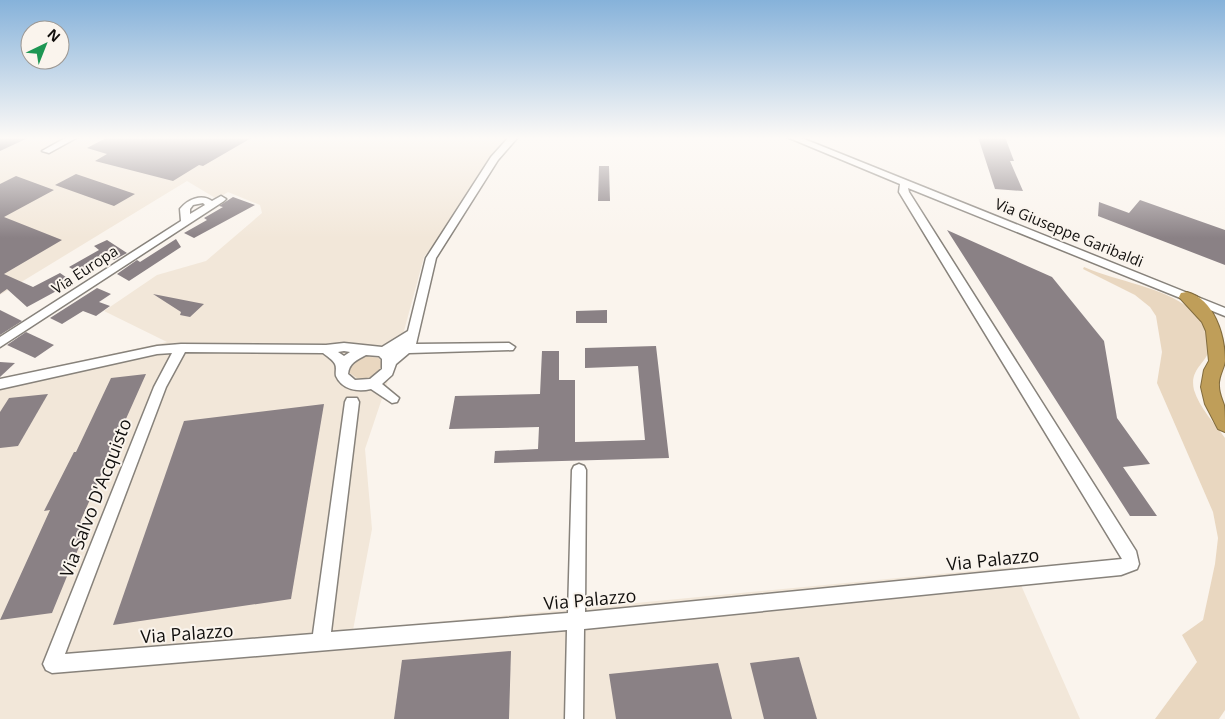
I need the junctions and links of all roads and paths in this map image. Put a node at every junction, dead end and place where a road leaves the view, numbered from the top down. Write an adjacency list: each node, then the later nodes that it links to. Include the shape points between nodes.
1 (487, 171): 8 (street, via 431,258)
2 (875, 171): 3 (street, Via Giuseppe Garibaldi)
3 (906, 183): 5 (street, Via Giuseppe Garibaldi); 26 (street, Via Palazzo, via 904,192 1130,556 1131,564 1121,568)
4 (216, 202): 9 (street, Via Europa)
5 (1187, 297): 6 (street, Via Giuseppe Garibaldi); 7 (highway)
6 (1225, 312)
7 (1220, 325): 15 (highway)
8 (413, 332): 13 (street, via 412,342); 16 (street, via 391,348)
9 (0, 343)
10 (509, 347): 13 (street)
11 (181, 348): 12 (street); 19 (street, via 158,350); 28 (street, Via Salvo D'Acquisto, via 160,387)
12 (326, 348): 14 (street); 17 (street)
13 (406, 349): 16 (street)
14 (364, 350): 16 (street); 17 (street)
15 (1221, 355): 23 (highway, via 1208,382)
16 (386, 357): 18 (street)
17 (342, 365): 21 (street, via 340,373 343,380)
18 (385, 374): 20 (street); 20 (street, via 392,398)
19 (0, 384)
20 (369, 384): 21 (street); 22 (street)
21 (352, 385): 22 (street)
22 (352, 402): 27 (street)
23 (1219, 409): 24 (highway)
24 (1225, 424)
25 (579, 470): 26 (street)
26 (575, 622): 27 (street, Via Palazzo); 29 (street)
27 (321, 644): 28 (street, Via Palazzo)
28 (52, 664)
29 (574, 719)

